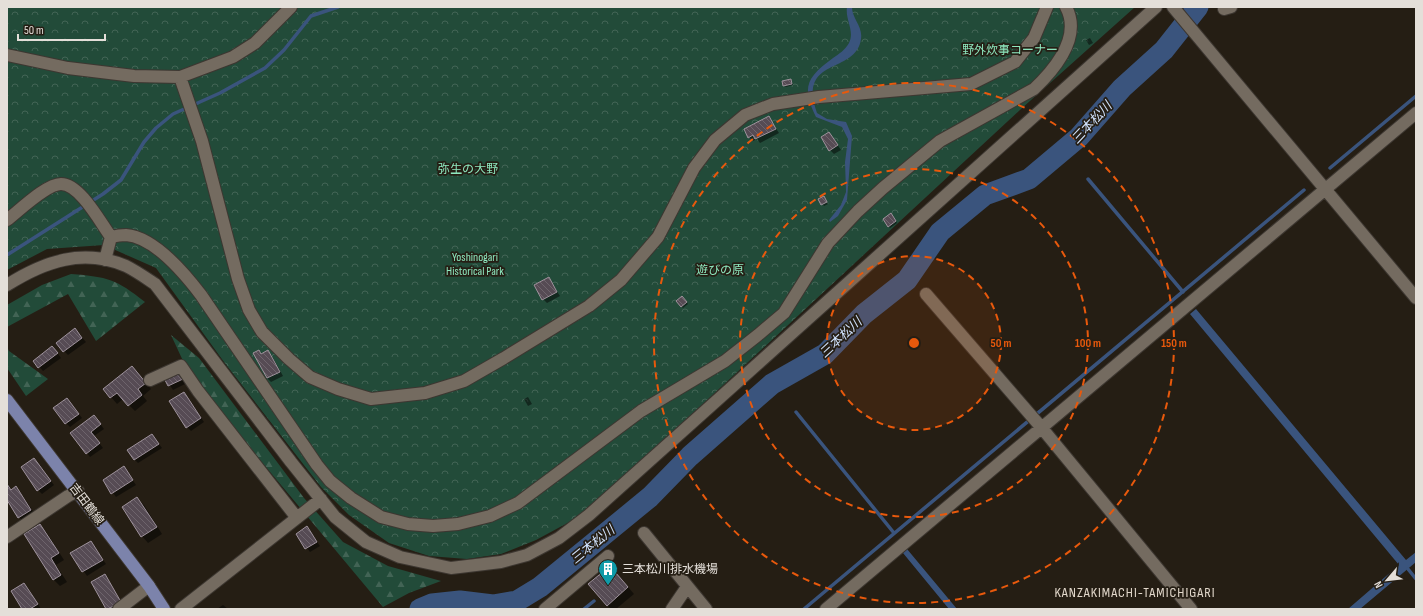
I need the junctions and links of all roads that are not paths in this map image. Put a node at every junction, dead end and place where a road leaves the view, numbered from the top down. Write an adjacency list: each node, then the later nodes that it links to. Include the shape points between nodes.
1 (291, 7): 7 (street, via 260,38 238,54)
2 (1047, 7): 7 (street, via 1034,38 1015,62 971,84 819,97 773,104 745,115 715,140 694,168 658,237 621,280 589,306 464,380 425,393 371,399 310,377 262,332 249,310 238,279 202,141)
3 (1066, 7): 11 (street, via 1071,16 1072,26 1067,44 1048,76 1034,89 928,149 883,188 828,243 784,312 772,324 725,361 641,411 518,503 490,516 458,524 408,524 381,517 330,481 182,270 152,245 127,235)
4 (1156, 7): 20 (street, via 595,510 559,538 527,555 501,562 451,568 400,557 366,542 335,517)
5 (1174, 8): 9 (street, via 1193,38)
6 (7, 55): 7 (street, via 68,68 134,76)
7 (180, 77)
8 (1416, 113): 9 (street)
9 (1326, 190): 15 (street); 18 (street)
10 (7, 220): 11 (street, via 51,187 64,184 79,193)
11 (111, 237): 12 (street)
12 (105, 260): 13 (street, via 95,257 66,258 27,272); 20 (street, via 126,266 155,284)
13 (7, 284)
14 (926, 294): 18 (street)
15 (1416, 298)
16 (150, 380): 21 (street, via 181,366)
17 (7, 400): 19 (main road, 吉田鶴線)
18 (1035, 421): 33 (street); 34 (street)
19 (78, 491): 23 (street); 25 (main road, 吉田鶴線)
20 (320, 499): 21 (street)
21 (297, 518): 29 (street)
22 (644, 534): 26 (street)
23 (7, 537)
24 (608, 556): 30 (street)
25 (149, 586): 27 (street); 28 (main road, 吉田鶴線)
26 (687, 588): 31 (street); 32 (street)
27 (119, 609)
28 (164, 609)
29 (182, 609)
30 (545, 609)
31 (672, 609)
32 (706, 609)
33 (826, 609)
34 (1191, 609)

